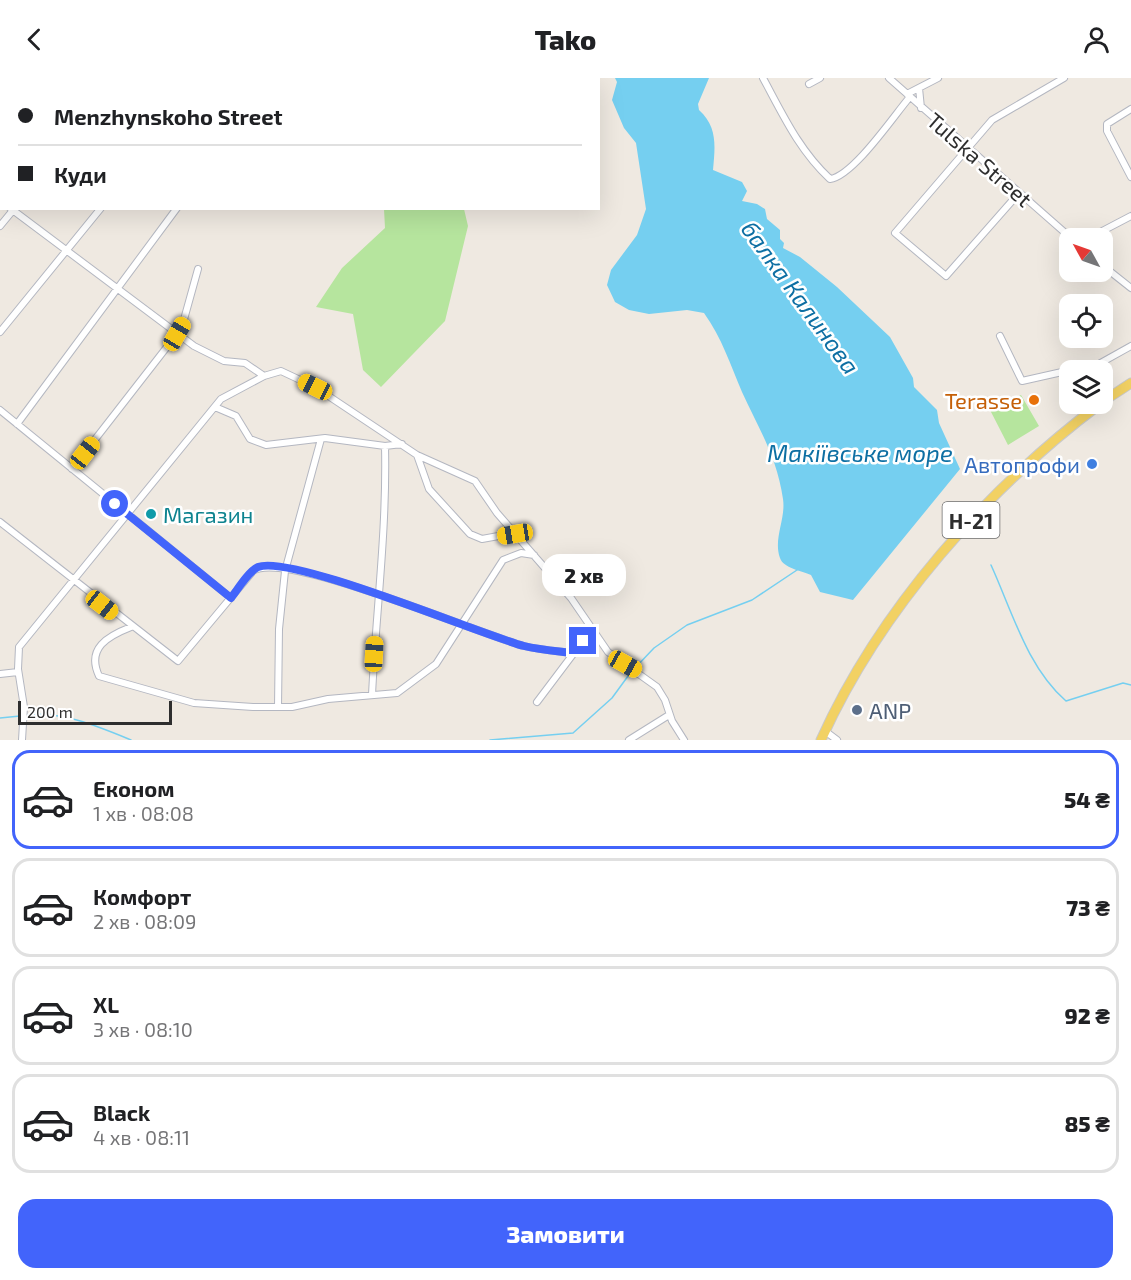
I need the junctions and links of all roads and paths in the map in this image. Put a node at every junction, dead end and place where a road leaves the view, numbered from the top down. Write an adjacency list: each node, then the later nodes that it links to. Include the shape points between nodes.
1 (763, 78): 8 (street, via 789,129 810,160 830,179 838,178 861,155)
2 (820, 78): 6 (street)
3 (889, 78): 8 (street, Tulska Street)
4 (938, 78): 7 (street)
5 (1064, 78): 11 (street, via 992,120)
6 (809, 84)
7 (919, 88): 8 (street); 9 (street)
8 (908, 96): 9 (street, Tulska Street)
9 (921, 108): 11 (street, Tulska Street)
10 (1131, 109): 12 (street, via 1107,124)
11 (968, 148): 13 (street, Tulska Street); 13 (street, via 895,233 946,276)
12 (1131, 177)
13 (1019, 193): 20 (street, Tulska Street)
14 (12, 210): 19 (street)
15 (14, 210): 22 (street)
16 (99, 210): 22 (street)
17 (176, 210): 26 (street)
18 (1131, 216): 21 (street)
19 (0, 225)
20 (1059, 228)
21 (1108, 228)
22 (68, 250): 26 (street); 27 (street)
23 (198, 269): 28 (street)
24 (1113, 274): 25 (street)
25 (1131, 288)
26 (118, 289): 28 (street); 39 (street)
27 (0, 332)
28 (177, 334): 33 (street, via 211,356 245,363); 44 (street)
29 (999, 336): 32 (street, via 1022,381)
30 (1131, 346): 31 (street)
31 (1106, 360)
32 (1059, 373)
33 (264, 376): 36 (street, via 221,399); 41 (street, via 281,371 315,387)
34 (1131, 383): 35 (main road, Н-21)
35 (1113, 395)
36 (215, 407): 40 (street, via 236,416 250,439 266,445); 45 (street)
37 (0, 410): 39 (street)
38 (1087, 414): 63 (main road, Н-21, via 1039,451 942,554 884,632)
39 (17, 424): 44 (street)
40 (321, 439): 42 (street); 49 (street)
41 (402, 444): 42 (street); 43 (street)
42 (385, 446): 51 (street)
43 (417, 455): 47 (street, via 475,481); 47 (street, via 429,489 470,534 482,539)
44 (72, 470): 45 (street)
45 (128, 515): 50 (street); 52 (street)
46 (0, 522): 50 (street)
47 (515, 534): 48 (street)
48 (535, 555): 53 (street, via 521,553 503,560); 55 (street)
49 (285, 569): 51 (street); 52 (street, via 260,566); 61 (street)
50 (73, 582): 54 (street); 57 (street, via 19,647)
51 (378, 595): 53 (street); 59 (street)
52 (231, 598): 54 (street, via 177,661)
53 (464, 624): 56 (street, via 524,646); 59 (street, via 436,664 397,693)
54 (131, 627): 61 (street, via 99,645 94,666 99,676 194,703)
55 (592, 629): 56 (street); 62 (street, via 614,657 657,687)
56 (574, 653): 60 (street)
57 (18, 672): 58 (street); 64 (street, via 24,707)
58 (0, 674)
59 (372, 695): 61 (street)
60 (537, 702)
61 (278, 707)
62 (669, 715): 65 (street); 66 (street)
63 (823, 735): 67 (street)
64 (22, 740)
65 (628, 740)
66 (684, 740)
67 (837, 740)

